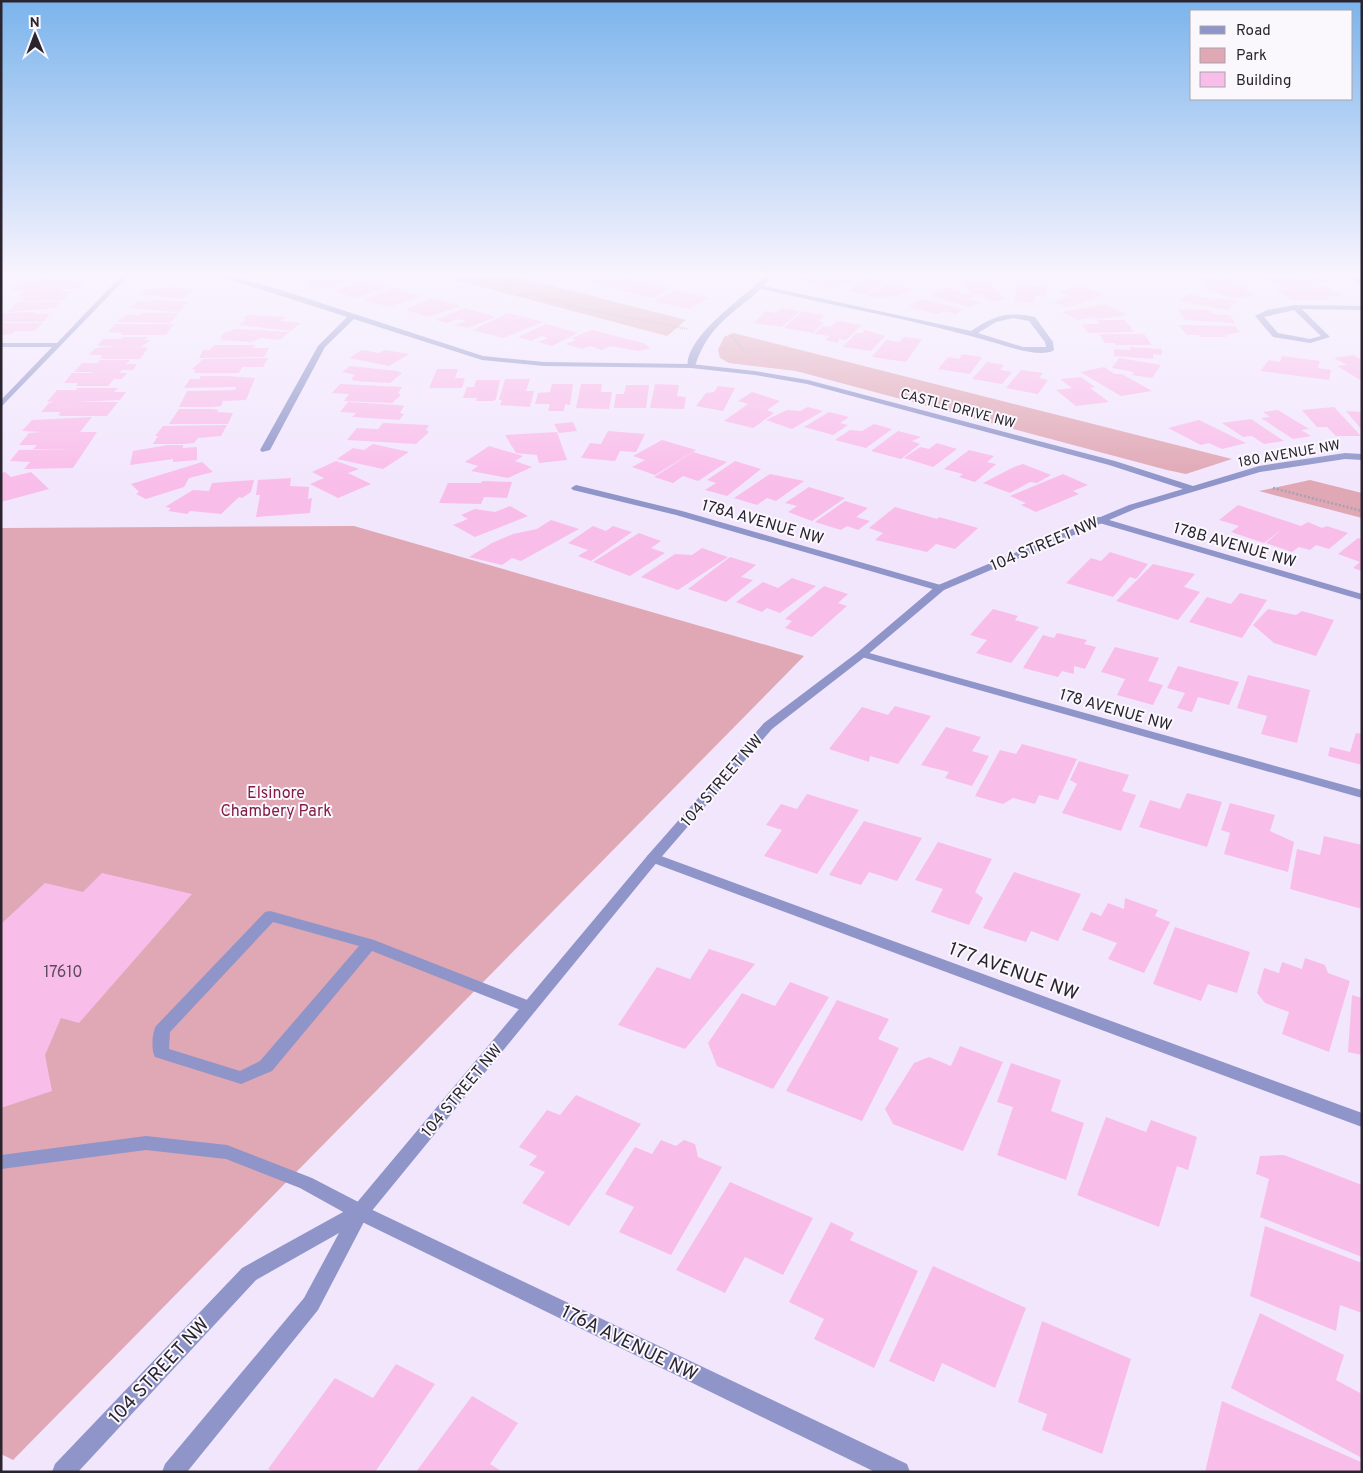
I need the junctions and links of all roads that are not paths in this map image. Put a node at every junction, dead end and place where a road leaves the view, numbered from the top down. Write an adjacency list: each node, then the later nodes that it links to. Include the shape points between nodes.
1 (324, 344): 10 (street)
2 (438, 344): 8 (street, CASTLE DRIVE NW, via 482,358 544,364)
3 (699, 344): 8 (street)
4 (1005, 344): 5 (street, via 1023,349 1050,350)
5 (1049, 344)
6 (1, 345): 7 (street)
7 (57, 345): 9 (street)
8 (691, 366): 13 (street, CASTLE DRIVE NW, via 808,382 1112,463)
9 (1, 405)
10 (265, 450)
11 (1362, 456): 13 (street, 180 AVENUE NW, via 1259,469)
12 (576, 488): 15 (street, 178A AVENUE NW, via 679,513)
13 (1193, 489): 14 (street, 104 STREET NW)
14 (1099, 520): 15 (street, 104 STREET NW); 16 (street, 178B AVENUE NW)
15 (940, 588): 17 (street, 104 STREET NW)
16 (1362, 597)
17 (862, 654): 18 (street, 178 AVENUE NW); 19 (street, 104 STREET NW, via 768,726)
18 (1362, 794)
19 (653, 858): 21 (street, 104 STREET NW); 22 (street, 177 AVENUE NW)
20 (369, 944): 20 (street, via 270,916 162,1030 161,1053 241,1078 266,1066); 21 (street)
21 (529, 1007): 24 (street, 104 STREET NW)
22 (1362, 1120)
23 (1, 1162): 24 (street, 176A AVENUE NW, via 146,1142 227,1152 306,1183)
24 (360, 1212): 25 (street, 104 STREET NW, via 249,1274); 26 (street, 104 STREET NW, via 311,1304); 27 (street, 176A AVENUE NW)
25 (63, 1472)
26 (173, 1472)
27 (899, 1472)

